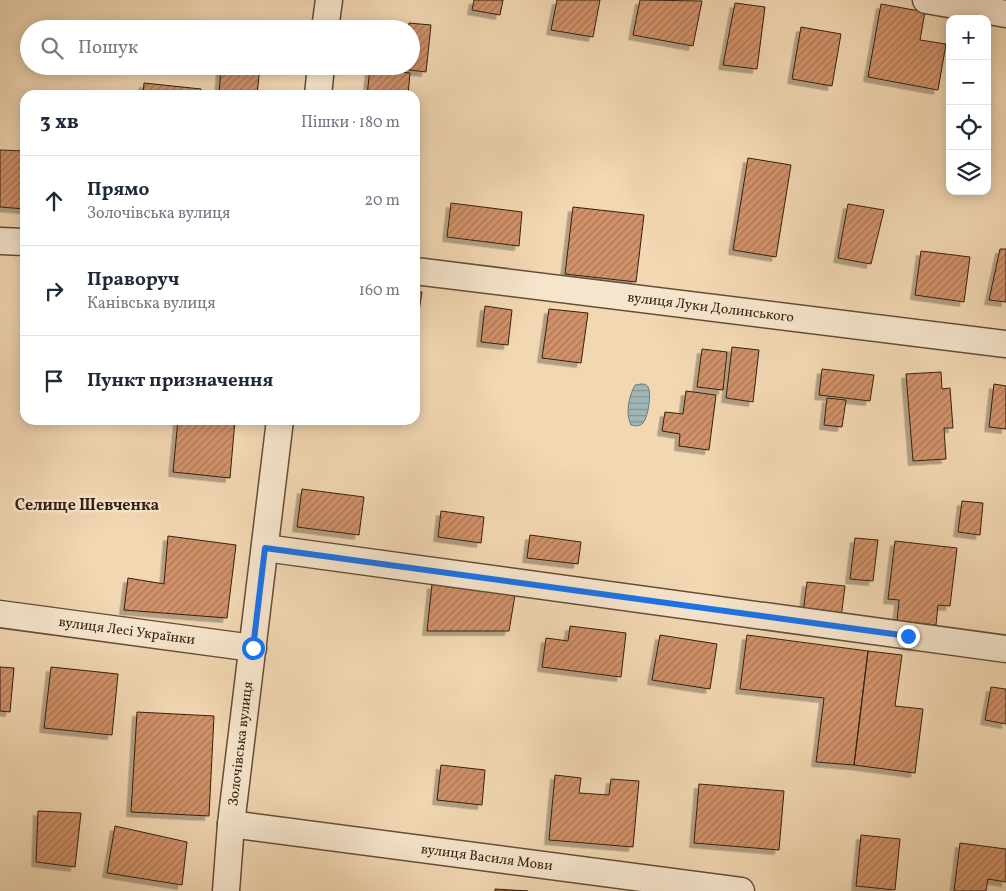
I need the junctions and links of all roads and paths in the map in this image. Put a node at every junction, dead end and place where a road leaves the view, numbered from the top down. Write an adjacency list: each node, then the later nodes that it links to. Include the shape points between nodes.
1 (329, 0): 4 (street)
2 (926, 0): 3 (street)
3 (1006, 14)
4 (327, 20)
5 (320, 75): 6 (street)
6 (319, 90)
7 (0, 241): 8 (street)
8 (20, 242)
9 (420, 272): 10 (street, вулиця Луки Долинського)
10 (1006, 344)
11 (279, 425): 12 (street, Золочівська вулиця)
12 (265, 548): 14 (street, Золочівська вулиця); 15 (street)
13 (0, 614): 14 (street, вулиця Лесі Українки)
14 (253, 648): 16 (street, Золочівська вулиця)
15 (1006, 649)
16 (231, 824): 17 (street, Золочівська вулиця); 18 (street, вулиця Василя Мови)
17 (226, 891)
18 (742, 891)

